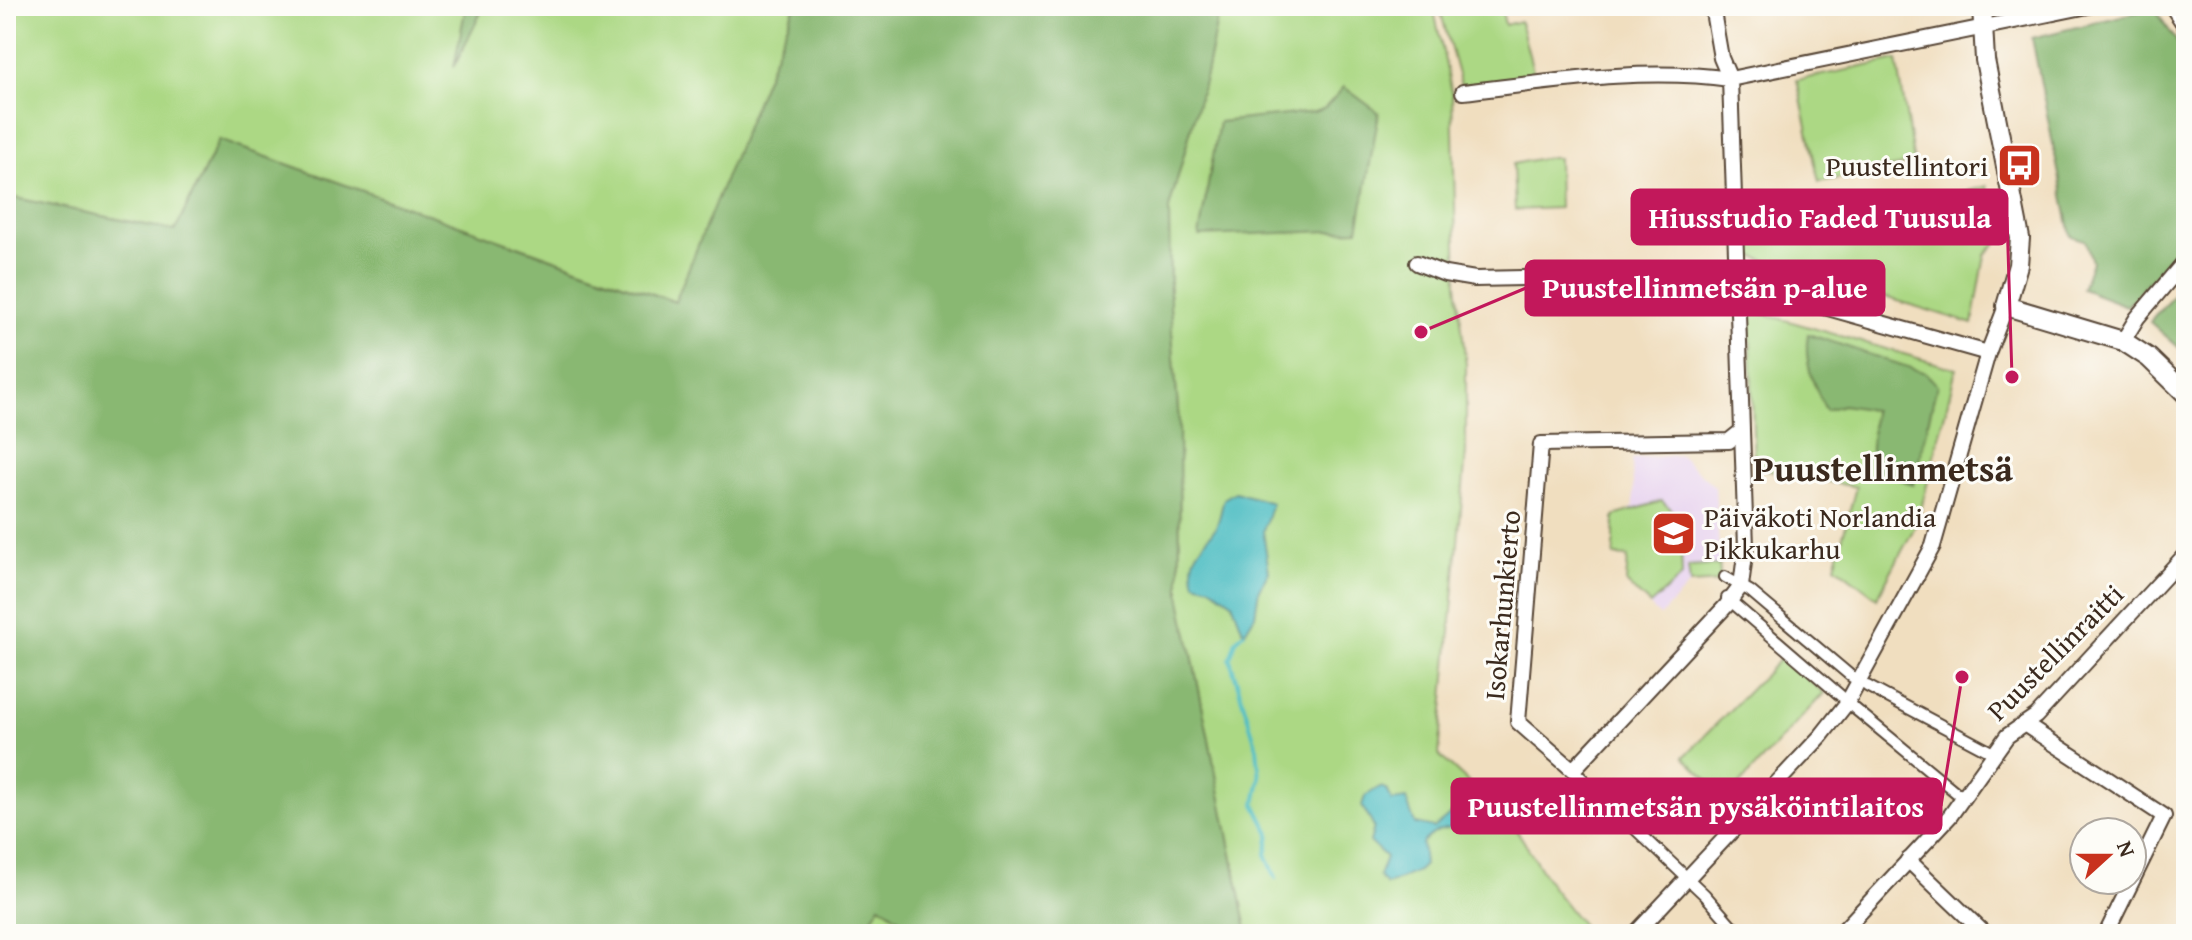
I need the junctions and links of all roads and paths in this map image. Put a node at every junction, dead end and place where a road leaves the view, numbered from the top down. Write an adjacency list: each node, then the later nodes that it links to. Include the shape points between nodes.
1 (1712, 6): 7 (street)
2 (1982, 6): 6 (street)
3 (2088, 6): 6 (street)
4 (2172, 6): 5 (street)
5 (2186, 27)
6 (1982, 30): 7 (street); 12 (street, via 2020,238)
7 (1730, 79): 8 (street, via 1698,74 1588,77); 11 (street)
8 (1463, 92)
9 (2186, 260): 13 (street)
10 (1417, 263): 11 (street, via 1475,279 1707,274)
11 (1735, 280): 14 (street); 16 (street)
12 (2006, 306): 13 (street); 14 (street)
13 (2123, 341): 15 (street)
14 (1988, 353): 30 (street, via 1944,520 1847,703)
15 (2186, 394)
16 (1739, 433): 19 (street, via 1746,547); 27 (street, Isokarhunkierto, via 1729,441 1541,444 1518,722)
17 (2186, 554): 25 (street, Puustellinraitti)
18 (1725, 577): 19 (street)
19 (1741, 586): 20 (street); 21 (street)
20 (1727, 601): 23 (street); 27 (street)
21 (1852, 677)
22 (1867, 686): 26 (street)
23 (1841, 696)
24 (1854, 708): 28 (street)
25 (2024, 724): 26 (street, Puustellinraitti); 35 (street, via 2164,816)
26 (1993, 753): 28 (street, Puustellinraitti)
27 (1573, 770): 30 (street)
28 (1963, 798): 29 (street, Puustellinraitti)
29 (1908, 860): 33 (street, Puustellinraitti); 34 (street)
30 (1687, 877): 31 (street); 32 (street)
31 (1635, 934)
32 (1739, 934)
33 (1840, 934)
34 (1985, 934)
35 (2106, 934)

